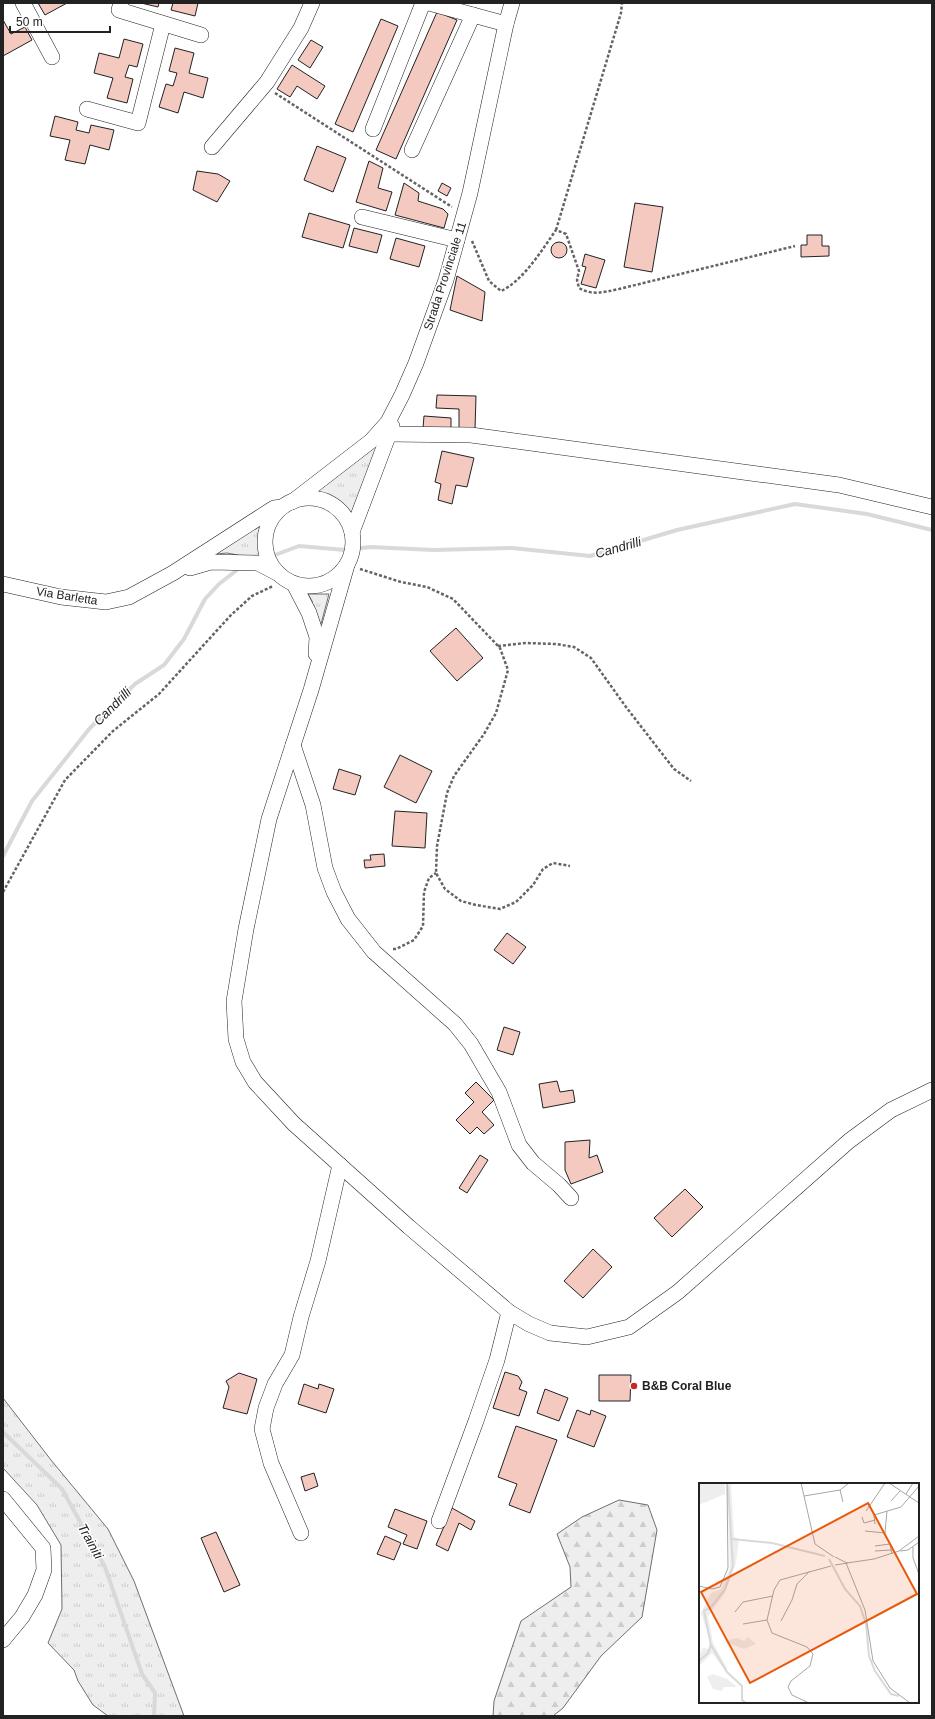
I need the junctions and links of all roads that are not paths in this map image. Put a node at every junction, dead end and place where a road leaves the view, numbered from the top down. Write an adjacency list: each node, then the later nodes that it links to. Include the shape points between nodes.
1 (23, 3): 11 (street)
2 (121, 3): 8 (street, via 119,10)
3 (312, 3): 14 (street, via 301,28 263,86)
4 (423, 3): 13 (street)
5 (429, 3): 7 (street)
6 (512, 3): 9 (street, Strada Provinciale 11)
7 (473, 15): 9 (street); 15 (street)
8 (164, 24): 10 (street); 12 (street, via 138,123)
9 (506, 24): 17 (street, Strada Provinciale 11, via 470,193)
10 (201, 35)
11 (52, 57)
12 (87, 109)
13 (373, 129)
14 (212, 147)
15 (412, 150)
16 (362, 217): 17 (street)
17 (457, 240): 18 (street, Strada Provinciale 11, via 446,280)
18 (402, 395): 19 (street); 20 (street, Strada Provinciale 11, via 388,422 371,441)
19 (389, 434): 21 (street, via 470,434 839,485); 22 (street)
20 (287, 504): 22 (street, Strada Provinciale 11, via 306,498 322,500 335,506 346,518); 23 (street, Strada Provinciale 11, via 274,508); 24 (street, Strada Provinciale 11, via 272,518 266,532 265,547 270,561)
21 (932, 507)
22 (351, 548): 24 (street, via 337,576 324,584 309,586); 26 (street)
23 (173, 573): 24 (street, via 211,562 258,563); 25 (street, Via Barletta, via 129,597 106,602 61,597)
24 (286, 579): 26 (street, Strada Provinciale 11, via 309,613 317,637)
25 (3, 584)
26 (312, 684): 27 (street)
27 (293, 745): 29 (street, via 269,819 246,929 234,1001 236,1038 243,1062 255,1082 294,1124); 30 (street, via 313,805 325,868 348,919 372,950 455,1024 471,1044 499,1092 519,1145 533,1163)
28 (932, 1090): 31 (street, via 891,1110 849,1141 678,1292 629,1327 587,1337 550,1333)
29 (340, 1165): 31 (street); 34 (street, via 318,1261 292,1355 275,1384 262,1429 271,1463)
30 (570, 1198)
31 (508, 1312): 33 (street, via 497,1360)
32 (3, 1499): 35 (street, via 43,1548 44,1570 36,1595)
33 (438, 1521)
34 (301, 1533)
35 (3, 1640)

